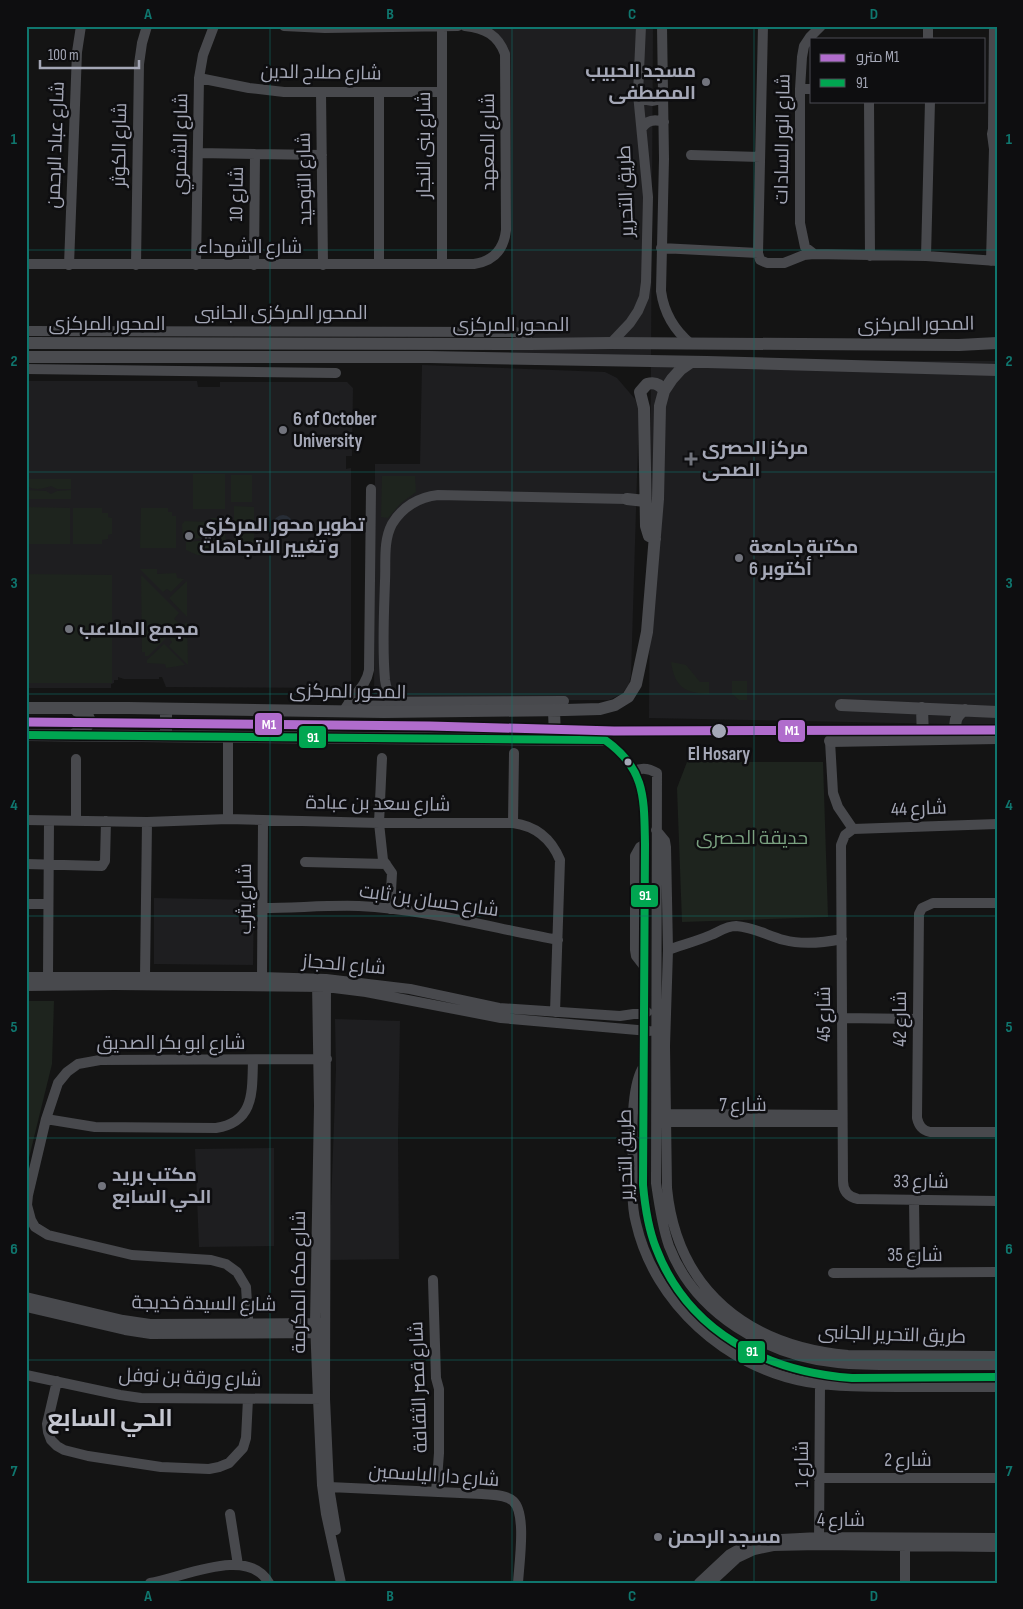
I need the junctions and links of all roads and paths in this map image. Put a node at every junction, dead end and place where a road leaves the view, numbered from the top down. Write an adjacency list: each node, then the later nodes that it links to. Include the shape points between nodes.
1 (81, 26): 41 (street, شارع عباد الرحمن, via 76,52)
2 (147, 26): 42 (street, شارع الكوثر, via 139,64)
3 (214, 26): 14 (street, شارع الشمري, via 203,55)
4 (284, 26): 5 (street)
5 (379, 26): 6 (street)
6 (442, 26): 7 (street); 19 (street, شارع بنى النجار)
7 (458, 26)
8 (465, 26): 40 (street, شارع المعهد, via 491,34 502,46 506,63 505,239 497,254)
9 (641, 26): 20 (street, طريق التحرير)
10 (662, 26): 21 (street, طريق التحرير)
11 (763, 26): 30 (street)
12 (821, 26): 15 (street, شارع انور السادات, via 804,46)
13 (994, 26): 36 (street)
14 (199, 78): 17 (street, شارع صلاح الدين, via 266,90); 26 (street, شارع الشمري)
15 (800, 89): 16 (street); 33 (street, شارع انور السادات, via 800,223 805,247)
16 (810, 89)
17 (321, 92): 18 (street, شارع صلاح الدين); 29 (street, شارع التوحيد)
18 (379, 92): 19 (street, شارع صلاح الدين); 38 (street)
19 (442, 92): 39 (street, شارع بنى النجار)
20 (638, 94): 21 (street, via 652,101); 25 (street, طريق التحرير)
21 (663, 94): 24 (street, طريق التحرير)
22 (869, 102): 34 (street)
23 (930, 102): 35 (street)
24 (664, 122): 25 (street, via 650,121); 31 (street, طريق التحرير)
25 (642, 128): 48 (street, طريق التحرير, via 648,197 644,297 630,324)
26 (198, 153): 27 (street); 43 (street, شارع الشمري)
27 (255, 154): 29 (street); 44 (street, شارع 10)
28 (691, 154): 30 (street)
29 (322, 155): 45 (street, شارع التوحيد)
30 (760, 157): 32 (street)
31 (661, 248): 32 (street); 51 (street, طريق التحرير, via 661,291 666,312 676,330)
32 (758, 253): 33 (street, via 760,260 768,263 784,263)
33 (814, 254): 34 (street)
34 (870, 256): 35 (street)
35 (926, 256): 36 (street)
36 (994, 261)
37 (26, 264): 41 (street, شارع الشهداء)
38 (380, 264): 39 (street, شارع الشهداء); 45 (street, شارع الشهداء)
39 (442, 264): 40 (street, شارع الشهداء)
40 (474, 264)
41 (69, 265): 42 (street, شارع الشهداء)
42 (136, 265): 43 (street, شارع الشهداء)
43 (196, 265): 44 (street, شارع الشهداء)
44 (254, 265): 45 (street, شارع الشهداء)
45 (323, 265)
46 (26, 331): 50 (street, المحور المركزى الجانبى, via 516,332)
47 (26, 343): 50 (main road, المحور المركزى)
48 (611, 343): 50 (main road, المحور المركزى); 51 (main road, المحور المركزى)
49 (997, 343): 51 (main road, المحور المركزى)
50 (530, 344)
51 (691, 344)
52 (26, 357): 53 (main road, via 419,357)
53 (691, 362): 55 (main road); 57 (main road, via 676,374)
54 (26, 369): 56 (street)
55 (997, 370)
56 (336, 373)
57 (664, 391): 60 (main road, via 657,384 650,383 640,392 644,408); 61 (main road, via 659,414)
58 (371, 489): 65 (street, via 369,670 362,688)
59 (627, 499): 60 (main road); 63 (street, via 438,495 406,507 393,523 386,543 385,676)
60 (645, 501): 61 (main road, via 647,530)
61 (655, 539): 70 (main road, المحور المركزى, via 647,632 636,684 628,697 607,708)
62 (564, 701): 63 (street)
63 (392, 702): 65 (street)
64 (841, 705): 67 (main road)
65 (346, 707): 69 (main road, المحور المركزى); 70 (main road, المحور المركزى)
66 (26, 708): 68 (main road, المحور المركزى)
67 (922, 708): 71 (main road); 77 (main road)
68 (72, 709): 69 (main road, المحور المركزى); 74 (main road, via 87,714 90,719 88,726)
69 (166, 709): 75 (main road)
70 (554, 710): 80 (main road)
71 (965, 710): 72 (main road); 78 (main road, via 957,715 955,724 958,733)
72 (997, 712)
73 (26, 735): 74 (main road)
74 (72, 735): 75 (main road)
75 (166, 736): 76 (main road)
76 (228, 736): 80 (main road); 87 (street)
77 (922, 738): 78 (main road); 82 (main road)
78 (966, 738): 79 (main road)
79 (997, 738)
80 (555, 739): 81 (main road)
81 (605, 740): 86 (street)
82 (830, 741): 98 (street, via 833,793)
83 (514, 753): 95 (street)
84 (382, 758): 94 (street)
85 (76, 759): 90 (street)
86 (634, 771): 97 (street, طريق التحرير, via 644,768 657,773); 119 (street, طريق التحرير, via 643,796 645,844 637,851 635,865 634,950 643,965)
87 (228, 819): 92 (street, شارع سعد بن عبادة); 93 (street, شارع سعد بن عبادة)
88 (26, 820): 89 (street, شارع سعد بن عبادة)
89 (49, 821): 90 (street, شارع سعد بن عبادة); 101 (street)
90 (76, 821): 91 (street, شارع سعد بن عبادة)
91 (106, 821): 93 (street, شارع سعد بن عبادة); 101 (street, via 105,861 102,866)
92 (263, 821): 94 (street, شارع سعد بن عبادة); 106 (street, شارع يثرب)
93 (147, 822): 113 (street)
94 (380, 823): 95 (street, شارع سعد بن عبادة); 102 (street)
95 (513, 823): 109 (street, شارع سعد بن عبادة, via 530,827 546,837 557,851 560,860)
96 (997, 824): 98 (street, شارع 44)
97 (656, 830): 110 (street, طريق التحرير الجانبى, via 666,847); 117 (street, طريق التحرير)
98 (849, 832): 108 (street, شارع 45, via 841,845)
99 (305, 862): 102 (street)
100 (26, 864): 101 (street)
101 (49, 864): 105 (street)
102 (386, 864): 107 (street, via 392,874)
103 (997, 903): 121 (street, شارع 42, via 933,903 922,908 918,921)
104 (26, 904): 105 (street)
105 (48, 904): 111 (street)
106 (263, 908): 107 (street, شارع حسان بن ثابت, via 358,906); 114 (street, شارع يثرب)
107 (390, 909): 109 (street, شارع حسان بن ثابت)
108 (842, 939): 110 (street, via 801,943 734,926); 120 (street, شارع 45)
109 (558, 940): 118 (street, شارع سعد بن عبادة)
110 (668, 950): 128 (street, طريق التحرير الجانبى)
111 (48, 976): 112 (street, شارع الحجاز); 113 (street, شارع الحجاز)
112 (26, 977)
113 (145, 977): 114 (street, شارع الحجاز)
114 (262, 977): 115 (street, شارع الحجاز)
115 (322, 983): 116 (street, شارع الحجاز); 118 (street, شارع الحجاز, via 410,989 499,1008); 122 (street, شارع الحجاز, via 501,1018); 125 (street, شارع مكه المكرمة)
116 (26, 986)
117 (656, 1010): 119 (street, شارع الحجاز); 123 (street, طريق التحرير)
118 (555, 1012): 119 (street, شارع الحجاز, via 620,1016)
119 (643, 1013): 122 (street, طريق التحرير)
120 (842, 1018): 121 (street); 129 (street, شارع 45)
121 (918, 1019): 131 (street, شارع 42, via 919,1125 930,1132)
122 (643, 1031): 123 (street, شارع الحجاز); 126 (street, طريق التحرير)
123 (655, 1031): 128 (street, طريق التحرير)
124 (253, 1060): 125 (street, شارع ابو بكر الصديق); 130 (street, شارع ابو بكر الصديق, via 85,1061 62,1077); 130 (street, via 250,1103 236,1122 226,1127 95,1128)
125 (322, 1060): 141 (street, شارع مكه المكرمة)
126 (643, 1066): 127 (street, طريق التحرير); 145 (street, via 635,1088 633,1207 636,1224 648,1259 669,1295 712,1339)
127 (644, 1118): 128 (street, شارع 7); 143 (street, طريق التحرير, via 643,1185 647,1217 662,1263 678,1291 699,1315)
128 (661, 1118): 129 (street, شارع 7); 144 (street, طريق التحرير الجانبى, via 669,1209 680,1248 715,1299 731,1312 778,1340 826,1353); 146 (street, طريق التحرير, via 656,1183 670,1247 699,1296 733,1326 797,1356 824,1361)
129 (842, 1118): 132 (street, شارع 45, via 843,1185)
130 (46, 1119): 142 (street, شارع ابو بكر الصديق, via 27,1205 35,1227 48,1235 132,1256 211,1260 226,1264 237,1272 246,1287)
131 (997, 1132)
132 (846, 1194): 133 (street, شارع 33, via 858,1199)
133 (914, 1200): 134 (street, شارع 33); 135 (street)
134 (997, 1201)
135 (916, 1272): 136 (street, شارع 35); 137 (street, شارع 35)
136 (997, 1272)
137 (832, 1273)
138 (433, 1280): 158 (street, شارع قصر الثقافة, via 439,1389)
139 (26, 1297): 142 (street, شارع السيدة خديجة, via 141,1323)
140 (26, 1307): 142 (street, شارع السيدة خديجة, via 151,1334)
141 (320, 1328): 142 (street, شارع السيدة خديجة); 154 (street, شارع مكه المكرمة)
142 (249, 1329)
143 (743, 1347): 145 (street); 150 (street, طريق التحرير, via 767,1360 798,1370)
144 (997, 1356)
145 (742, 1358): 151 (street, via 786,1377)
146 (997, 1365)
147 (26, 1375): 149 (street, شارع ورقة بن نوفل)
148 (997, 1377): 150 (street, طريق التحرير)
149 (57, 1381): 153 (street, شارع ورقة بن نوفل, via 141,1398); 153 (street, via 48,1432 57,1446 88,1456 160,1467 209,1469 236,1456 246,1438)
150 (876, 1382): 151 (street); 152 (street)
151 (820, 1384): 155 (street, شارع 1)
152 (997, 1387)
153 (248, 1399): 154 (street, شارع ورقة بن نوفل)
154 (321, 1399): 157 (street, شارع مكه المكرمة); 167 (street, شارع مكه المكرمة, via 324,1499)
155 (819, 1478): 156 (street, شارع 2); 161 (street, شارع 1)
156 (997, 1478)
157 (329, 1487): 158 (street, شارع دار الياسمين); 168 (street, شارع مكه المكرمة)
158 (436, 1492): 169 (street, شارع دار الياسمين, via 506,1497 517,1505 521,1519)
159 (230, 1514): 164 (street)
160 (997, 1538): 162 (street, شارع 4)
161 (819, 1541): 162 (street, شارع 4); 170 (street, شارع 4, via 763,1540 746,1545 723,1559); 171 (street, شارع 4, via 754,1550 737,1558)
162 (905, 1542): 163 (street, شارع 4); 172 (street)
163 (997, 1547)
164 (238, 1565): 165 (street, via 214,1567); 166 (street, via 257,1570)
165 (150, 1583)
166 (269, 1583)
167 (340, 1583)
168 (346, 1583)
169 (518, 1583)
170 (699, 1583)
171 (710, 1583)
172 (905, 1583)

